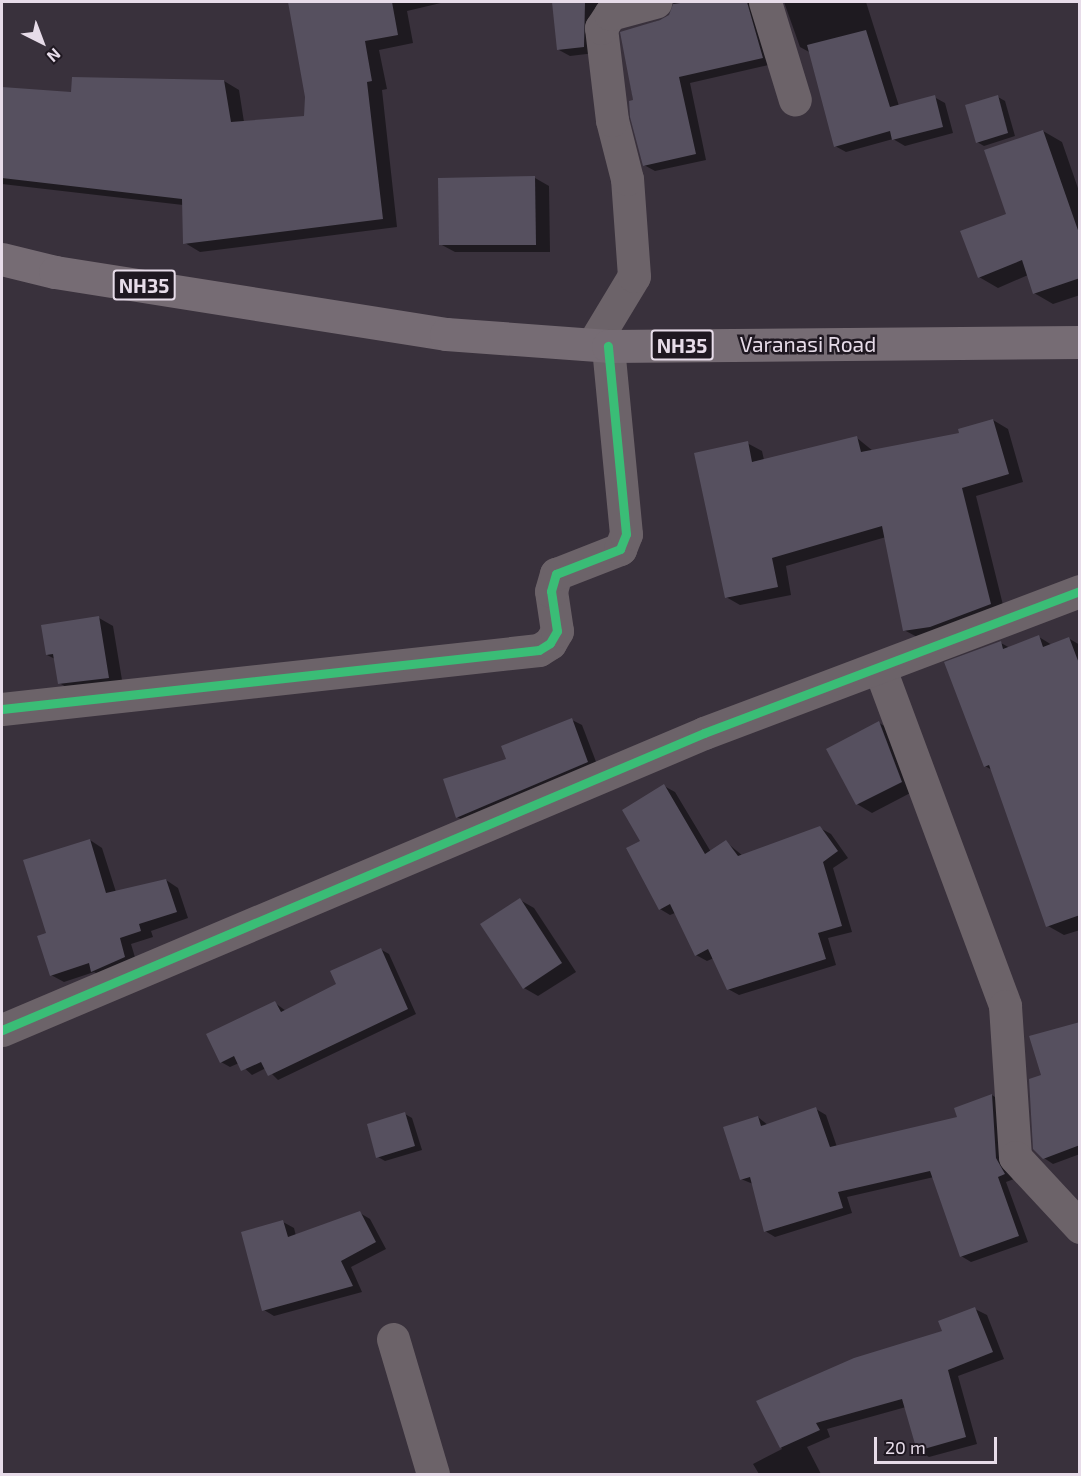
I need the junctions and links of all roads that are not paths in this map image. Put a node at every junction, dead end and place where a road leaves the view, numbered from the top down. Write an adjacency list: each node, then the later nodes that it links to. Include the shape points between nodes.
1 (655, 2): 6 (street, via 610,14 601,28 612,120 627,178 634,276)
2 (765, 2): 3 (street)
3 (795, 100)
4 (2, 259): 6 (highway, Varanasi Road / NH35, via 56,272 446,334)
5 (1080, 342): 6 (highway, Varanasi Road / NH35)
6 (600, 345): 9 (street, via 626,534 620,549 556,574 551,591 557,631 550,643 538,650)
7 (1080, 591): 8 (street)
8 (880, 669): 10 (street, via 704,733); 11 (street, via 1005,1006 1015,1157)
9 (2, 709)
10 (2, 1030)
11 (1080, 1227)
12 (393, 1339): 13 (street)
13 (433, 1474)

